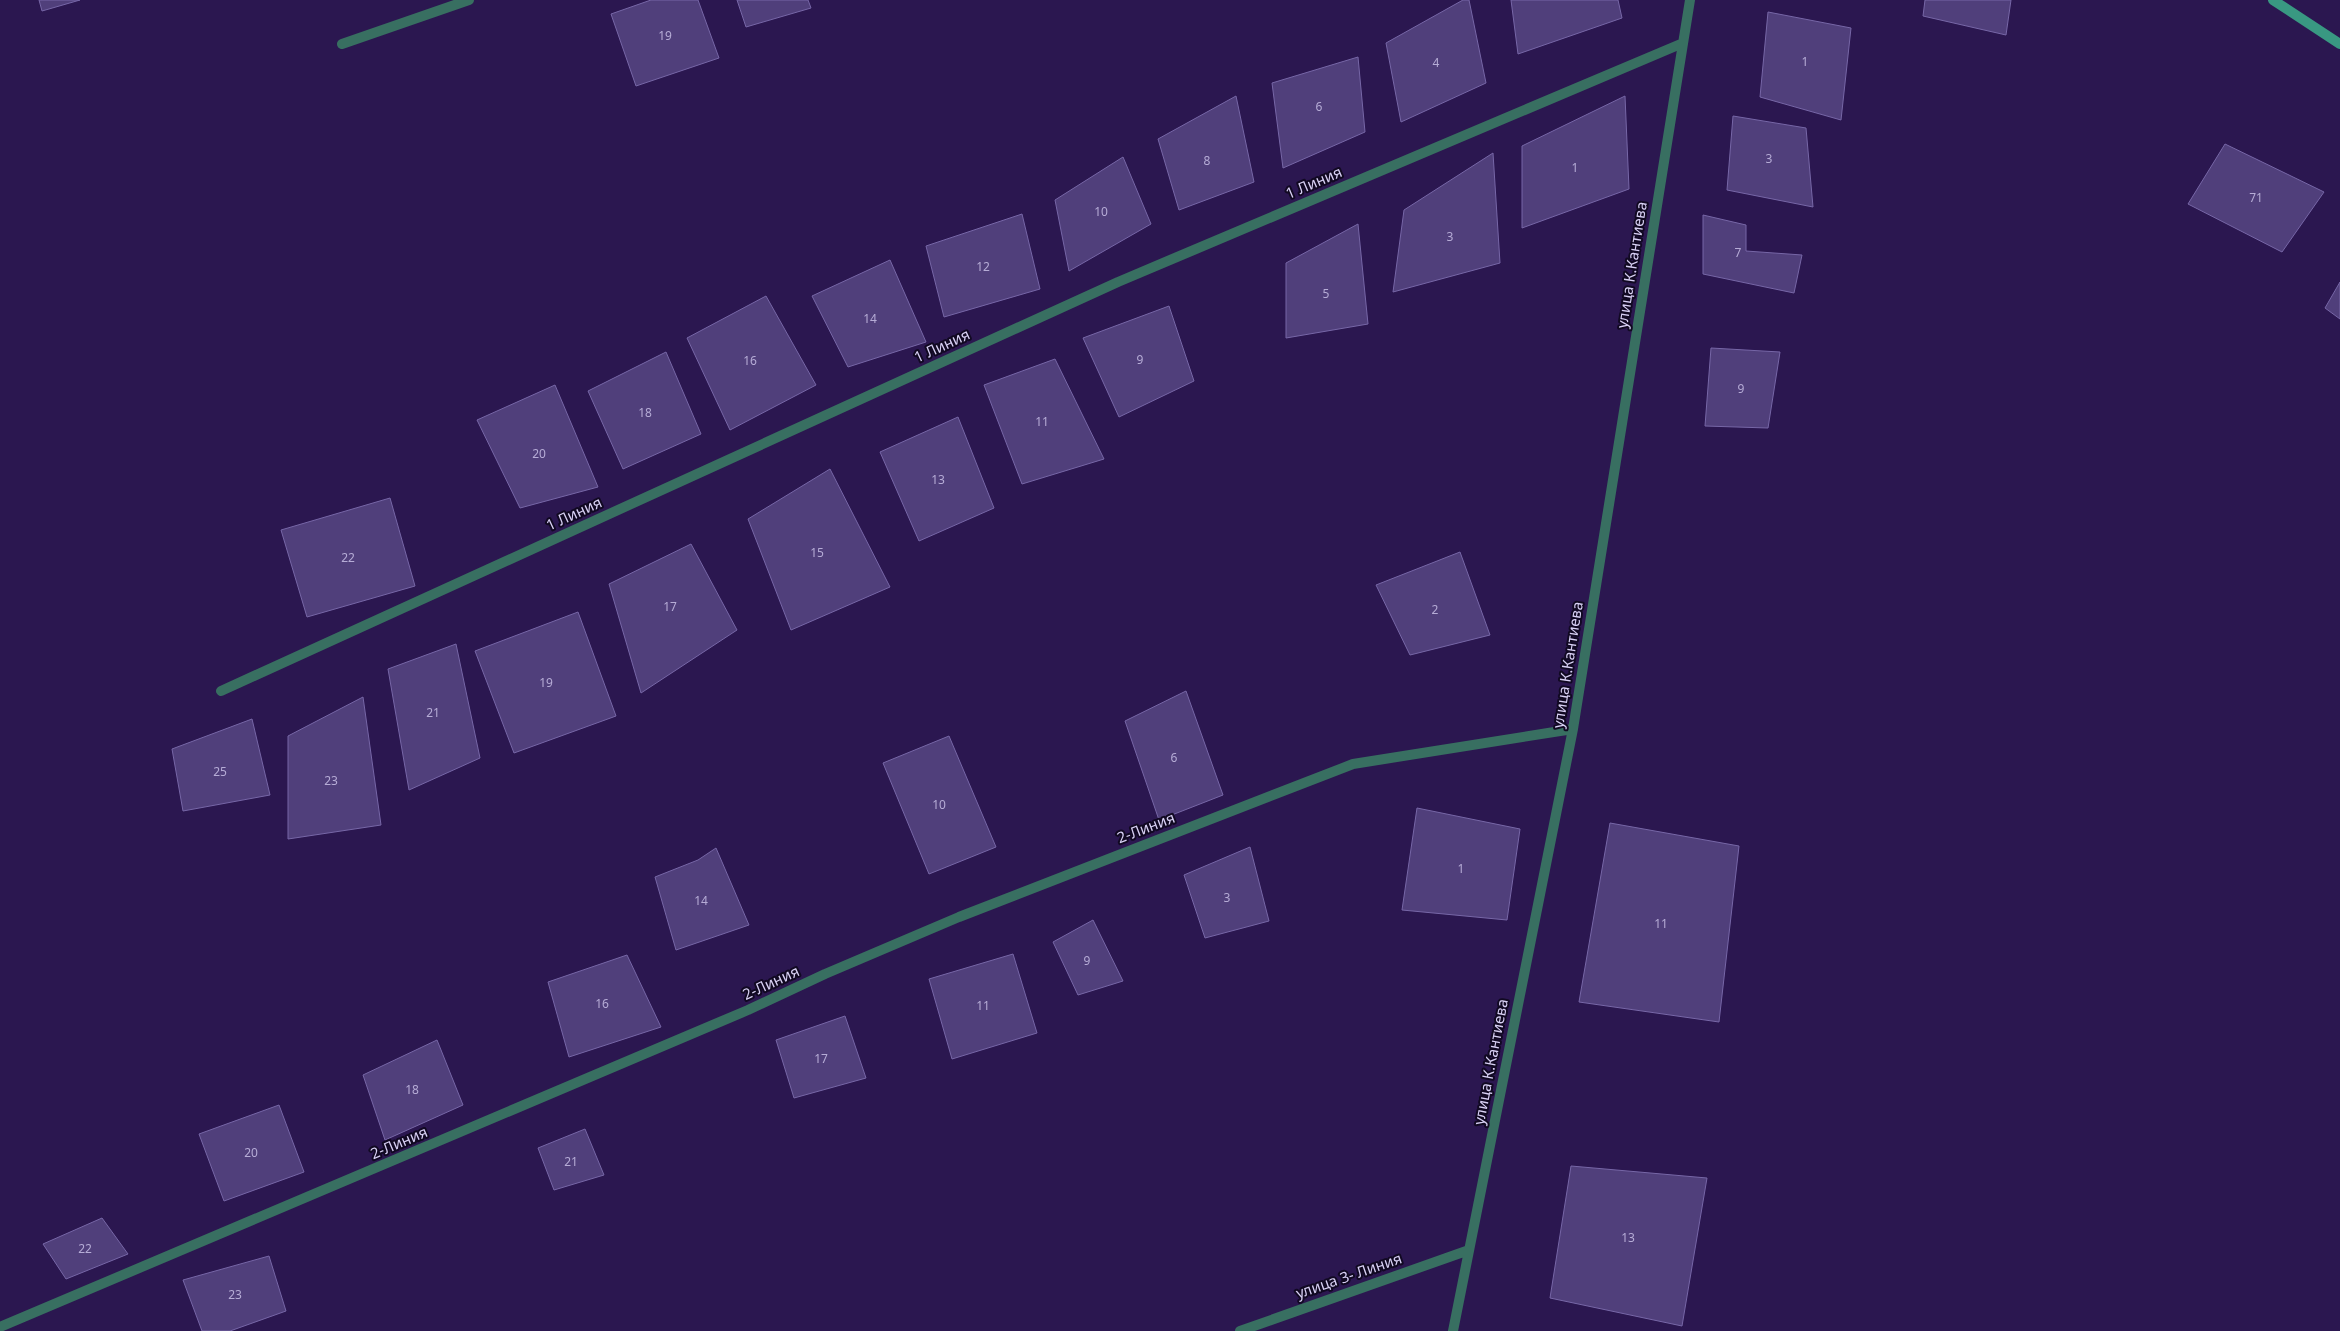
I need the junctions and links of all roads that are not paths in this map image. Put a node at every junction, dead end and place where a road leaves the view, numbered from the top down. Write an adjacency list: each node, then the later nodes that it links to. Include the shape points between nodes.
1 (469, 0): 5 (street)
2 (1690, 0): 4 (street, улица К.Кантиева)
3 (2273, 0): 6 (main road)
4 (1683, 43): 7 (street, 1 Линия, via 1118,282); 8 (street, улица К.Кантиева)
5 (342, 44)
6 (2340, 44)
7 (221, 691)
8 (1573, 729): 9 (street, улица К.Кантиева); 10 (street, 2-Линия, via 1344,767 959,917 721,1022)
9 (1468, 1250): 11 (street, улица 3- Линия); 12 (street, улица К.Кантиева)
10 (0, 1327)
11 (1240, 1331)
12 (1453, 1331)

